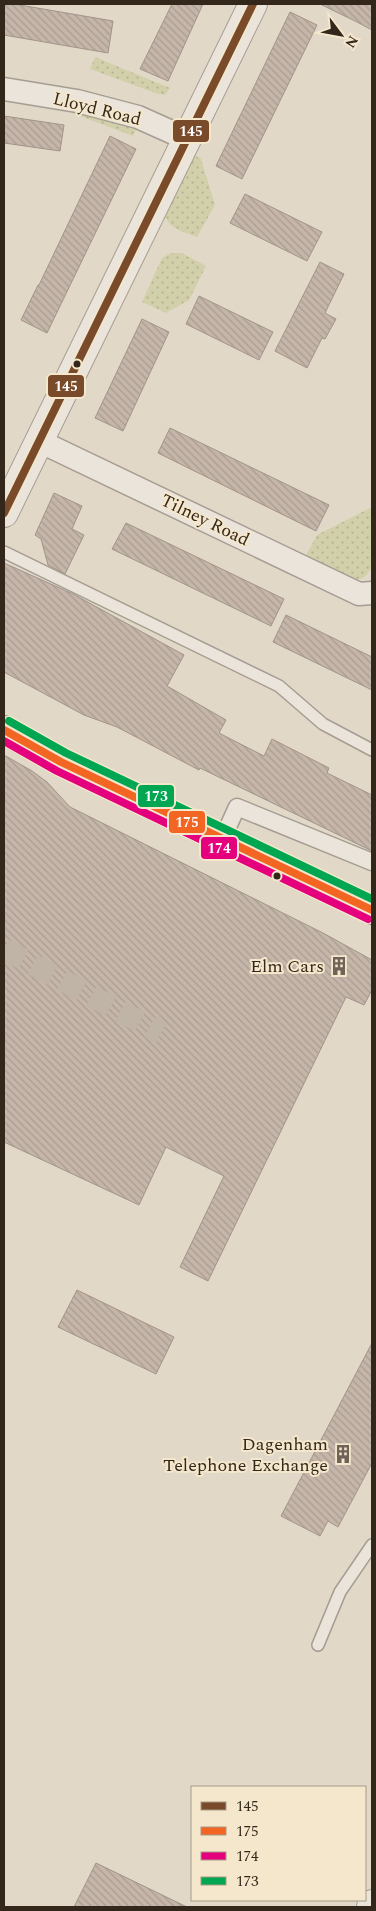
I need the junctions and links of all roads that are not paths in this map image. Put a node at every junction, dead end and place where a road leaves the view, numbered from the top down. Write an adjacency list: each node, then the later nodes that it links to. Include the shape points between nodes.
1 (253, 4): 3 (street)
2 (4, 89): 3 (street, Lloyd Road, via 77,101 138,117)
3 (187, 139): 4 (street)
4 (39, 441): 5 (street); 7 (street, Tilney Road, via 360,594)
5 (4, 512)
6 (4, 552): 9 (lane, via 279,686 323,724)
7 (372, 593)
8 (4, 730): 10 (main road, via 61,762)
9 (372, 750)
10 (223, 838): 11 (street, via 237,807); 12 (main road)
11 (372, 862)
12 (372, 910)
13 (372, 1546): 14 (lane, via 340,1592)
14 (318, 1645)

